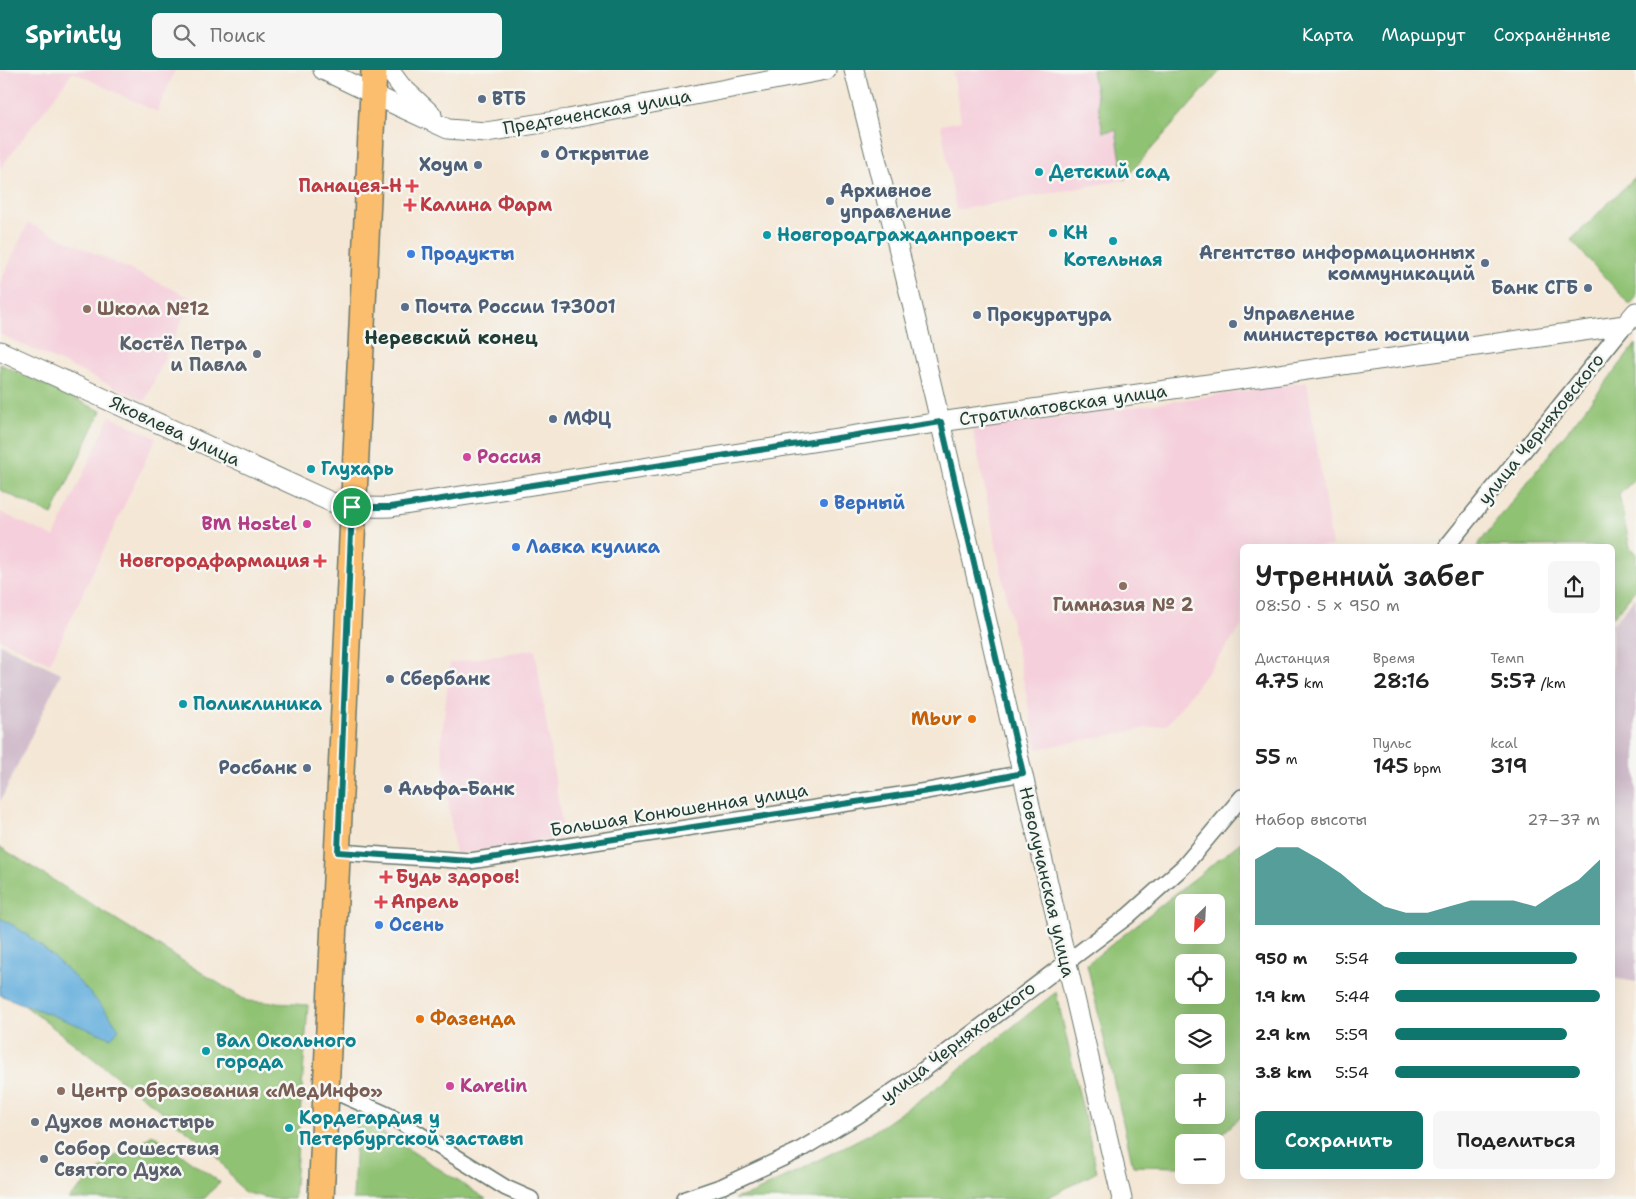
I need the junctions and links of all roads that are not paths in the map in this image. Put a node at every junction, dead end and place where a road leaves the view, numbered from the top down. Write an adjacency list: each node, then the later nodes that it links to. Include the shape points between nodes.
1 (323, 70): 5 (street, Предтеченская улица)
2 (389, 70): 6 (street, via 423,108)
3 (826, 70): 6 (street, Предтеченская улица, via 486,132)
4 (854, 70): 9 (street, Новолучанская улица)
5 (373, 82): 6 (street, Предтеченская улица); 10 (main road)
6 (448, 129)
7 (1630, 318): 9 (street, Стратилатовская улица); 11 (street, улица Черняховского)
8 (0, 350): 10 (street, Яковлева улица, via 331,502)
9 (941, 422): 10 (street, Стратилатовская улица, via 390,507); 12 (street, Новолучанская улица)
10 (352, 507): 14 (main road)
11 (1449, 544)
12 (1023, 773): 14 (street, Большая Конюшенная улица, via 948,788 470,861); 15 (street, Новолучанская улица)
13 (1240, 799): 15 (street, улица Черняховского, via 1184,866 1128,916)
14 (338, 852): 16 (main road)
15 (1065, 963): 19 (street, улица Черняховского, via 857,1116 798,1152 723,1186); 20 (street, Новолучанская улица)
16 (327, 1088): 17 (main road); 18 (street, via 390,1116 506,1188)
17 (322, 1199)
18 (531, 1199)
19 (685, 1199)
20 (1122, 1199)

